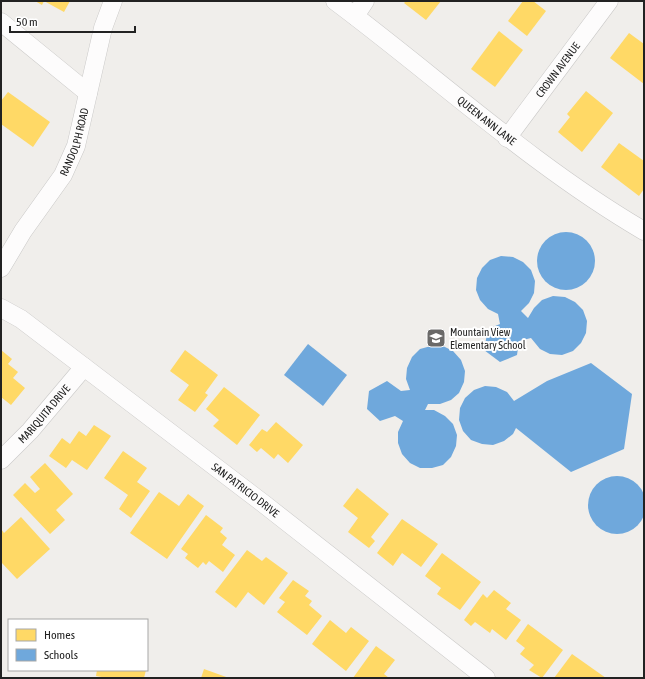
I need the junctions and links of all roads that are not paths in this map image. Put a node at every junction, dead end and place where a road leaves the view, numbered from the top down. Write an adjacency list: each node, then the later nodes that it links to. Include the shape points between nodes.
1 (113, 1): 7 (street, RANDOLPH ROAD, via 102,28)
2 (335, 1): 5 (street, QUEEN ANN LANE)
3 (365, 1): 5 (street)
4 (609, 1): 8 (street, CROWN AVENUE)
5 (355, 16): 8 (street, QUEEN ANN LANE)
6 (1, 22): 7 (street)
7 (88, 92): 10 (street, RANDOLPH ROAD, via 76,146 63,175 22,231)
8 (507, 138): 9 (street, QUEEN ANN LANE, via 605,209)
9 (644, 231)
10 (1, 268)
11 (1, 308): 12 (street, SAN PATRICIO DRIVE, via 21,319)
12 (84, 367): 13 (street, MARIQUITA DRIVE); 14 (street, SAN PATRICIO DRIVE)
13 (1, 460)
14 (486, 678)

